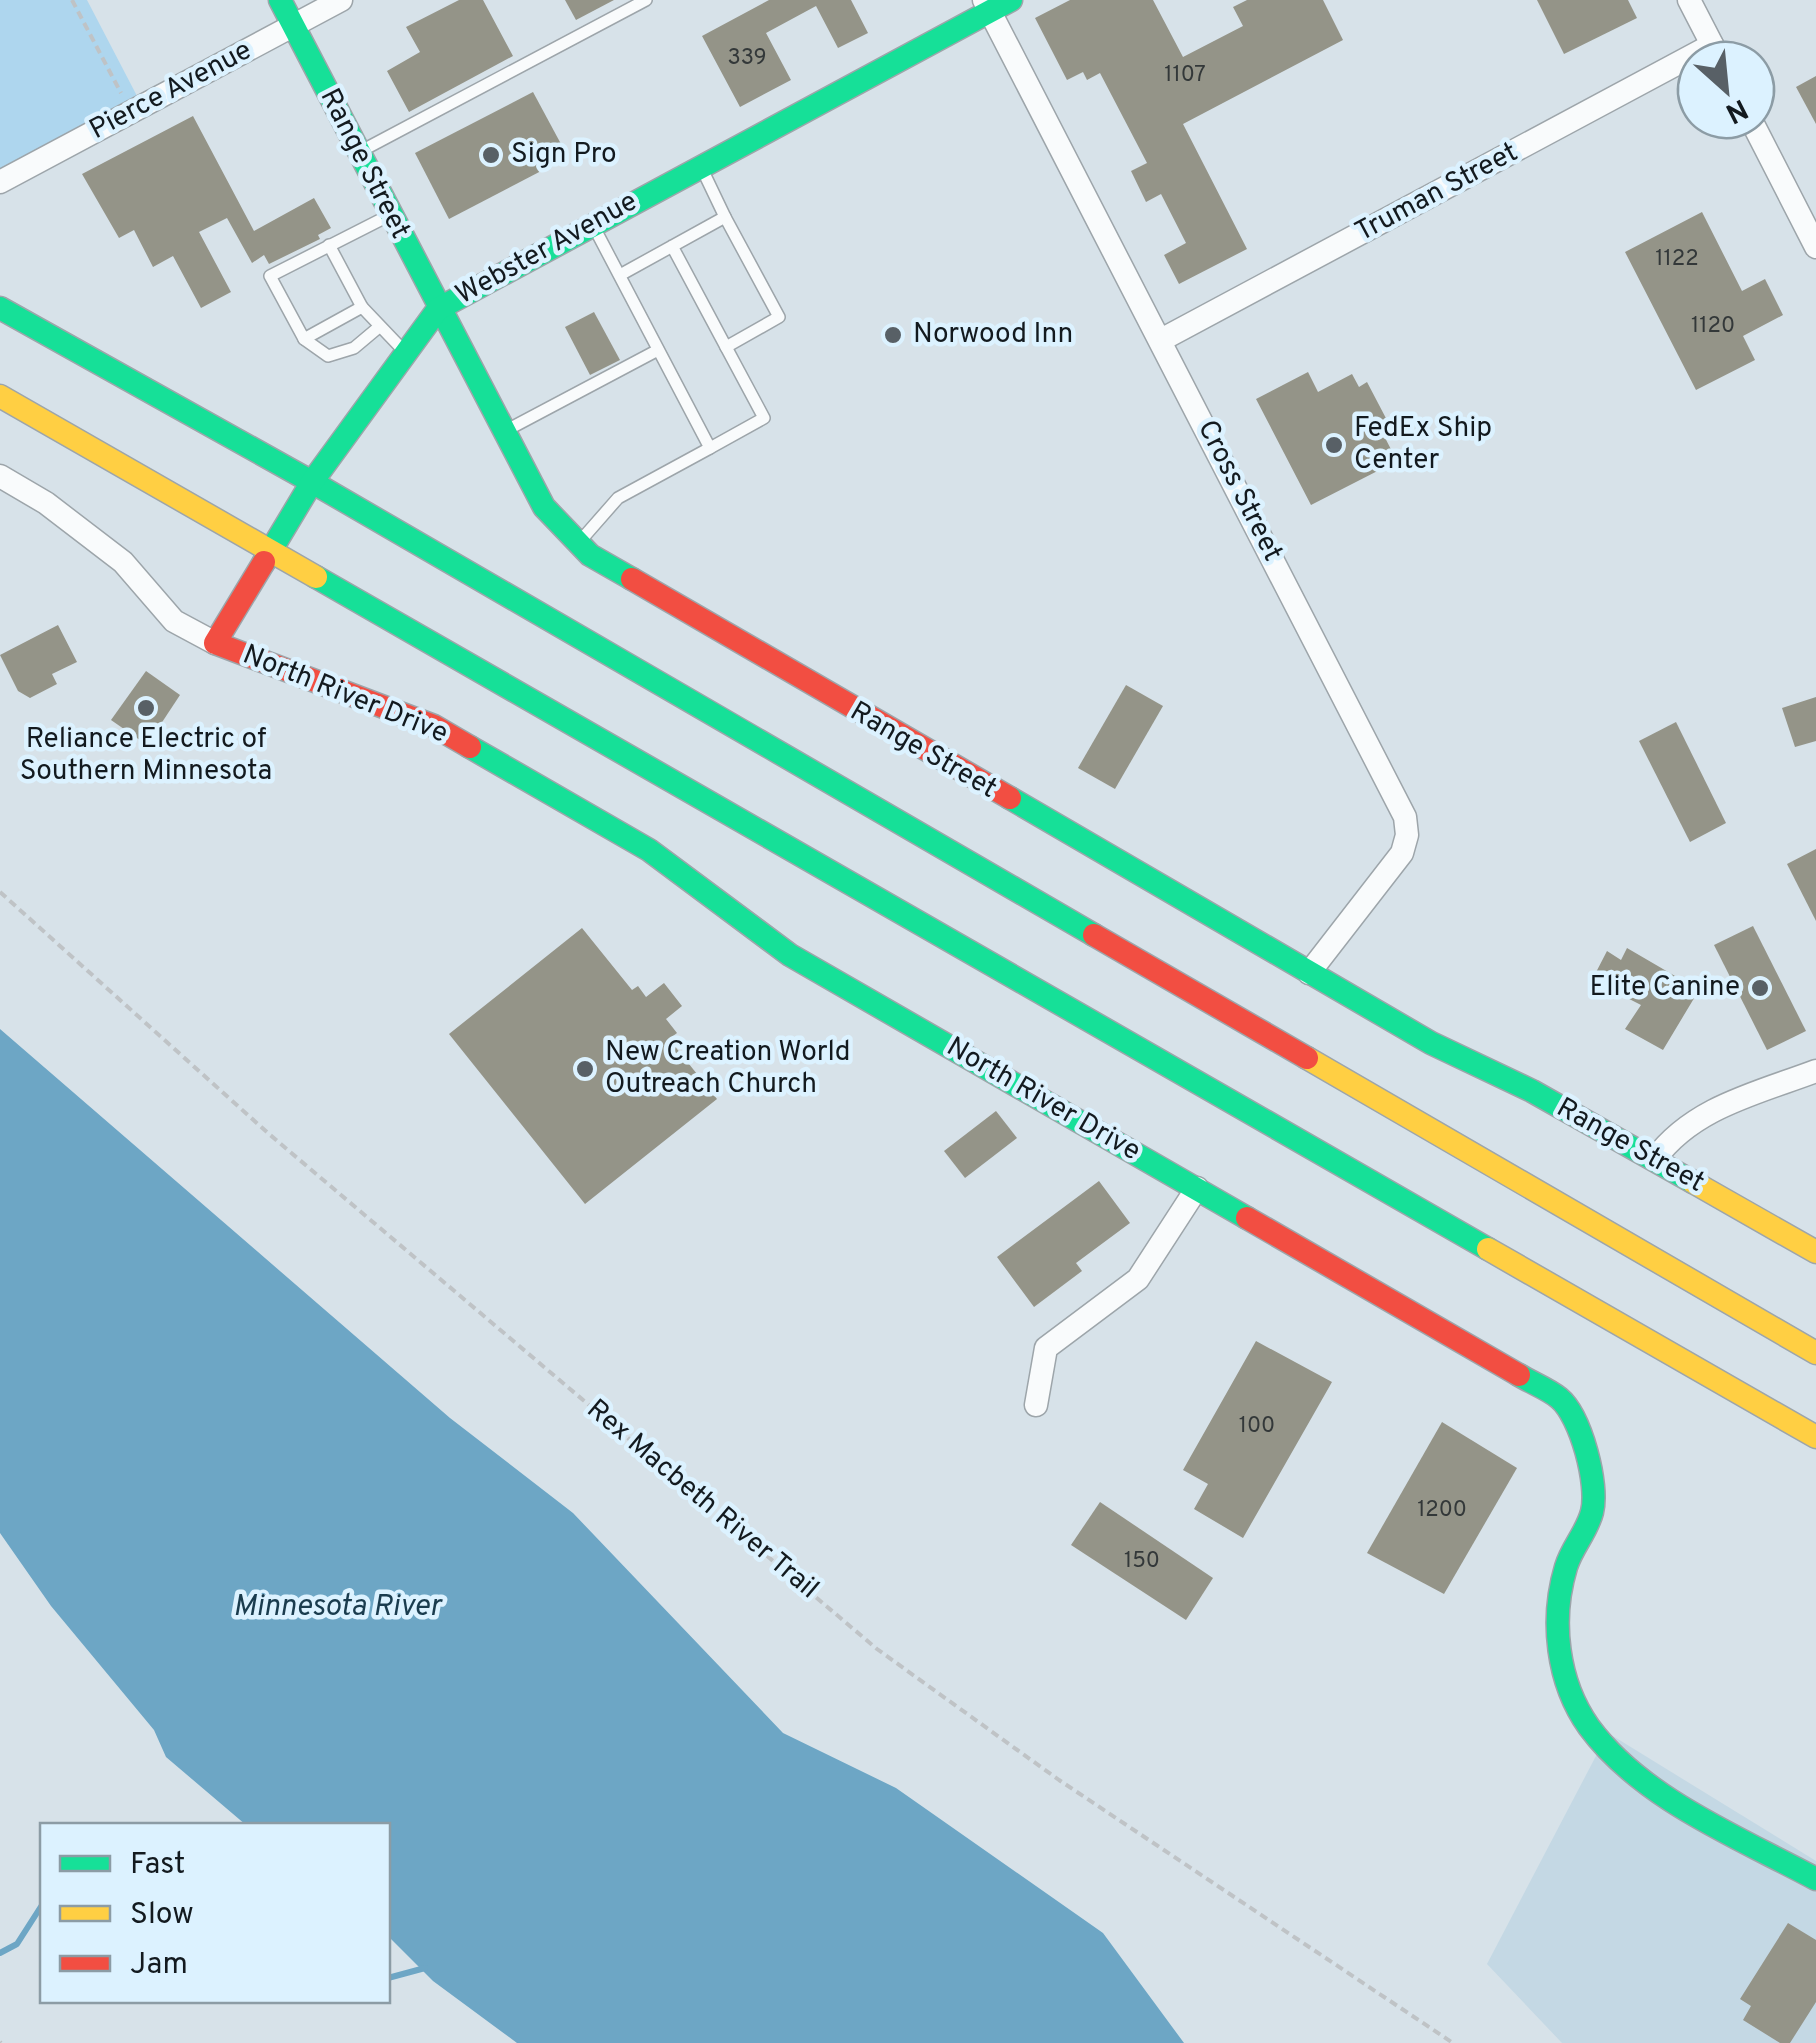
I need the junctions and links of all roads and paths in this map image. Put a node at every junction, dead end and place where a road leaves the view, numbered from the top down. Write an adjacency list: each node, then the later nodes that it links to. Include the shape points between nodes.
1 (72, 0): 11 (path)
2 (280, 0): 8 (main road, Range Street)
3 (341, 0): 8 (street, Pierce Avenue)
4 (646, 0): 13 (lane)
5 (1011, 0): 7 (main road, Webster Avenue)
6 (1689, 0): 9 (street)
7 (987, 6): 14 (main road, Webster Avenue); 28 (street, Cross Street)
8 (293, 26): 11 (street, Pierce Avenue); 13 (main road, Range Street)
9 (1710, 40)
10 (1676, 73): 28 (street, Truman Street)
11 (130, 112): 15 (street, Pierce Avenue)
12 (1761, 140): 21 (street)
13 (358, 152): 16 (main road, Range Street)
14 (701, 167): 17 (lane); 18 (main road, Webster Avenue)
15 (0, 182)
16 (390, 216): 19 (lane); 25 (main road, Range Street)
17 (725, 217): 20 (lane); 29 (lane, via 779,317)
18 (593, 225): 22 (lane); 25 (main road, Webster Avenue)
19 (329, 245): 23 (lane); 27 (lane, via 270,276 292,306)
20 (672, 246): 22 (lane); 29 (lane)
21 (1816, 247)
22 (620, 275): 30 (lane)
23 (362, 307): 26 (lane); 27 (lane)
24 (0, 308): 36 (main road)
25 (438, 309): 31 (main road, Webster Avenue); 33 (main road, Range Street)
26 (379, 327): 27 (lane, via 354,348 328,356); 31 (lane)
27 (304, 339)
28 (1161, 340): 41 (street, Cross Street, via 1405,816 1402,853)
29 (726, 347): 34 (lane, via 764,418)
30 (658, 350): 33 (lane); 34 (lane)
31 (406, 353): 36 (main road, Webster Avenue)
32 (0, 396): 38 (main road)
33 (505, 431): 37 (main road, Range Street, via 544,507)
34 (710, 448): 37 (lane, via 618,498)
35 (0, 476): 39 (street, North River Drive, via 123,562 174,621)
36 (312, 482): 38 (main road, Webster Avenue); 46 (main road)
37 (579, 543): 41 (main road, Range Street, via 627,579)
38 (271, 549): 39 (main road, Webster Avenue); 48 (main road)
39 (215, 644): 44 (main road, North River Drive, via 434,726 649,850 790,956)
40 (0, 892): 50 (path, Rex Macbeth River Trail, via 269,1134 876,1649 1042,1770)
41 (1309, 973): 43 (main road, Range Street)
42 (1816, 1070): 43 (street, via 1700,1116 1673,1134)
43 (1655, 1159): 45 (main road, Range Street)
44 (1197, 1188): 47 (street, via 1138,1280 1046,1348); 49 (main road, North River Drive, via 1562,1400 1590,1454 1592,1517 1566,1566 1554,1624 1557,1663 1580,1717 1626,1770)
45 (1816, 1252)
46 (1816, 1354)
47 (1036, 1405)
48 (1816, 1437)
49 (1816, 1879)
50 (1453, 2043)

